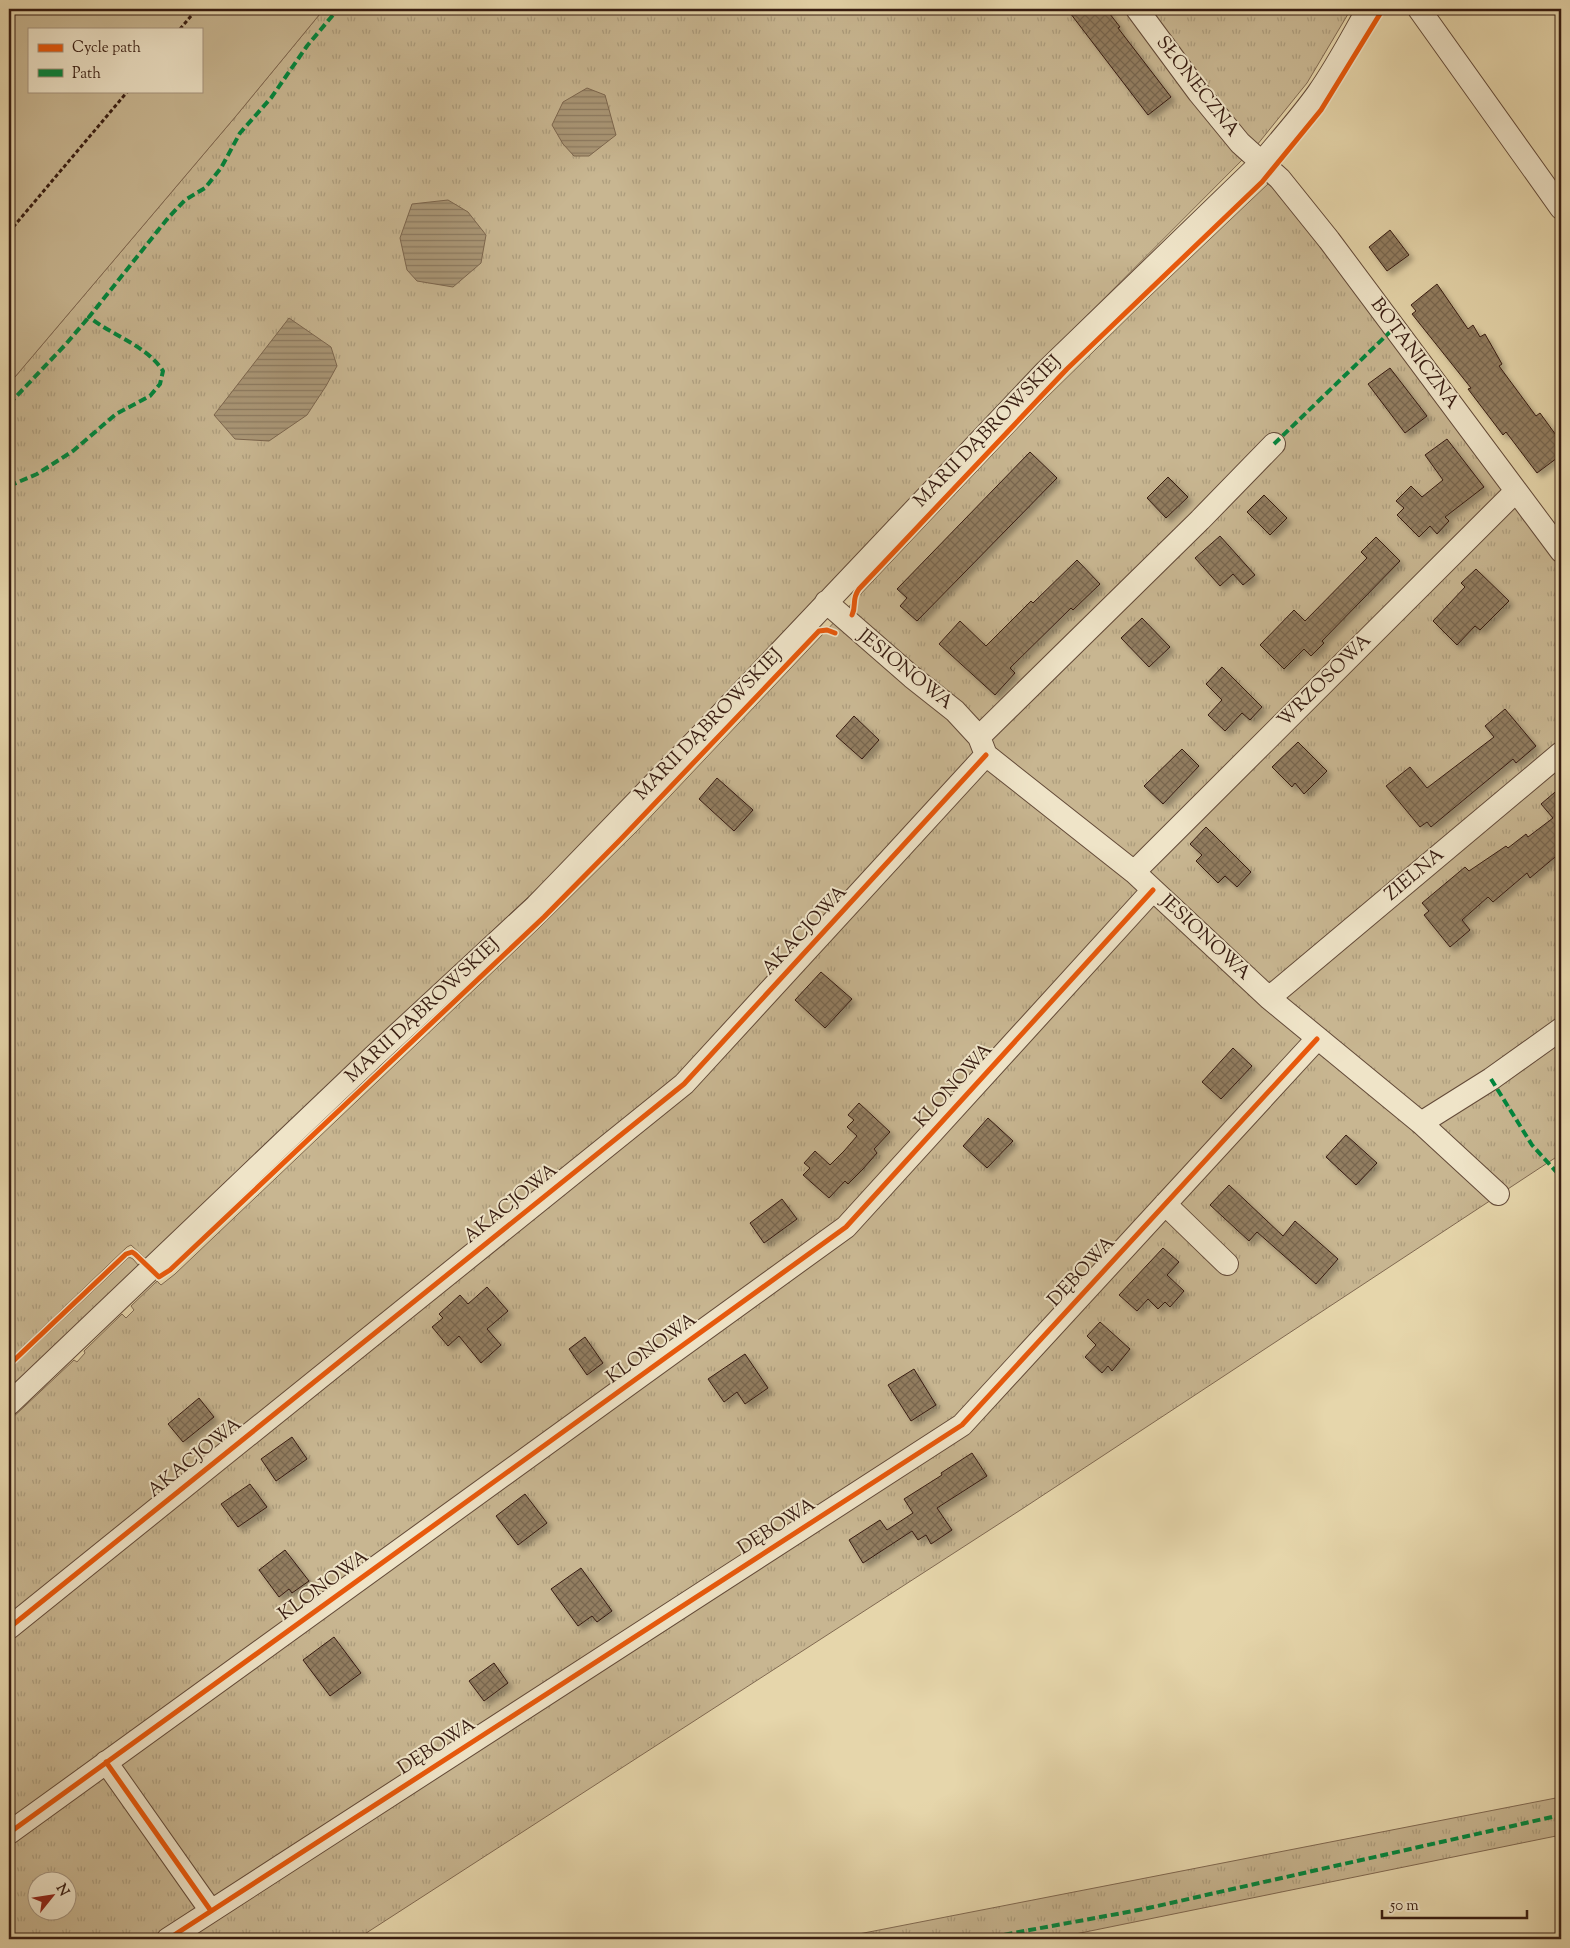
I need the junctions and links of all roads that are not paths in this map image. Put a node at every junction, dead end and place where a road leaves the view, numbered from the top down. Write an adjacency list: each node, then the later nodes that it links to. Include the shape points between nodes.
1 (1137, 9): 4 (street, SŁONECZNA, via 1199,93 1240,143)
2 (1368, 9): 4 (street, MARII DĄBROWSKIEJ, via 1318,92)
3 (1419, 9): 5 (street)
4 (1262, 162): 7 (street, BOTANICZNA, via 1280,179 1329,240); 9 (street, MARII DĄBROWSKIEJ, via 1046,371)
5 (1561, 208)
6 (1274, 444): 10 (street, AKACJOWA)
7 (1516, 491): 8 (street, BOTANICZNA); 12 (street, WRZOSOWA)
8 (1561, 551)
9 (826, 602): 10 (street, JESIONOWA, via 956,711); 21 (street, MARII DĄBROWSKIEJ, via 536,906)
10 (983, 746): 12 (street, JESIONOWA); 22 (street, AKACJOWA, via 684,1084)
11 (1561, 753): 14 (street, ZIELNA)
12 (1134, 872): 13 (street, JESIONOWA)
13 (1153, 890): 14 (street, JESIONOWA); 23 (street, KLONOWA, via 846,1227)
14 (1269, 998): 16 (street, JESIONOWA)
15 (1561, 1029): 17 (street)
16 (1317, 1039): 17 (street, JESIONOWA); 19 (street, DĘBOWA)
17 (1421, 1123): 18 (street, JESIONOWA)
18 (1498, 1194)
19 (1165, 1204): 20 (street); 25 (street, DĘBOWA, via 962,1425)
20 (1227, 1264)
21 (9, 1404)
22 (9, 1628)
23 (106, 1762): 24 (street, KLONOWA); 25 (street)
24 (9, 1833)
25 (212, 1911): 26 (street, DĘBOWA)
26 (168, 1939)

